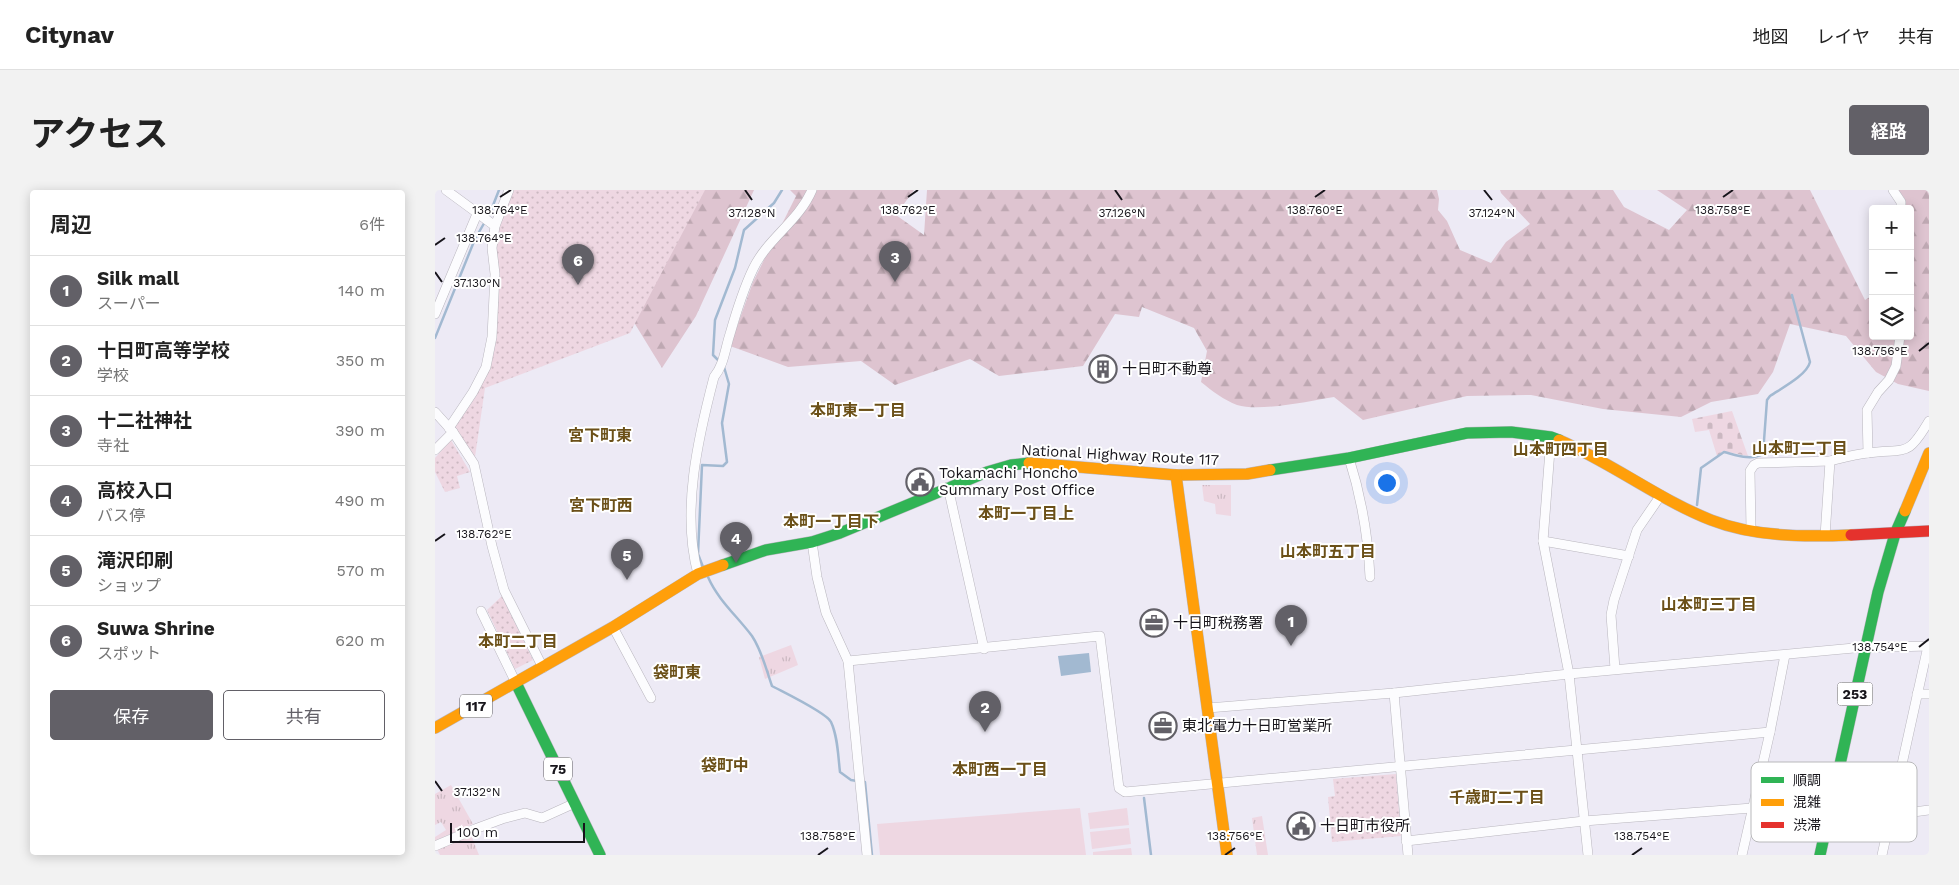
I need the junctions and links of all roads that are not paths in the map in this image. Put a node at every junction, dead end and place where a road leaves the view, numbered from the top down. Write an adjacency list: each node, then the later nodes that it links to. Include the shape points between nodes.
1 (445, 190): 6 (street)
2 (509, 190): 7 (street)
3 (811, 190): 29 (street, via 806,204 762,254 753,269 714,377 696,454 690,534)
4 (1893, 190): 5 (street)
5 (1901, 205)
6 (477, 214): 7 (street); 8 (street)
7 (495, 226): 12 (street, via 492,337 486,367)
8 (435, 314)
9 (1899, 340): 15 (street, via 1896,366 1867,410)
10 (437, 418): 12 (street)
11 (1929, 421): 15 (street, via 1917,442 1910,447)
12 (451, 430): 14 (street); 38 (street, via 474,464 504,590)
13 (1551, 437): 17 (main road, National Highway Route 117 / 117, via 1511,432 1467,433); 21 (main road, National Highway Route 117 / 117, via 1589,453); 26 (street)
14 (435, 450)
15 (1868, 453): 18 (street)
16 (1929, 453): 24 (main road, 253)
17 (1349, 458): 19 (main road, National Highway Route 117 / 117, via 1247,474); 30 (street, via 1368,536)
18 (1830, 461): 22 (street, via 1758,462 1754,465 1750,471); 25 (street)
19 (1176, 475): 20 (main road, National Highway Route 117 / 117, via 1033,463 1011,465); 46 (main road)
20 (948, 487): 27 (main road, National Highway Route 117 / 117); 35 (street)
21 (1661, 495): 22 (main road, National Highway Route 117 / 117, via 1713,521); 28 (street, via 1637,530)
22 (1751, 530): 25 (main road, National Highway Route 117 / 117)
23 (1929, 531): 24 (main road, National Highway Route 117 / 117)
24 (1895, 534): 25 (main road, National Highway Route 117 / 117); 34 (main road, 253)
25 (1825, 536)
26 (1543, 541): 28 (street); 40 (street)
27 (812, 542): 29 (main road, National Highway Route 117 / 117, via 765,550); 37 (street, via 826,613)
28 (1629, 556): 39 (street, via 1611,615)
29 (698, 574): 32 (main road, National Highway Route 117 / 117)
30 (1370, 577)
31 (481, 611): 41 (street)
32 (613, 627): 38 (main road, National Highway Route 117 / 117); 45 (street)
33 (1928, 646): 34 (street); 43 (street)
34 (1865, 648): 36 (street); 51 (main road, 253)
35 (984, 649): 37 (street); 54 (street, via 1100,636 1119,788 1125,792)
36 (1785, 655): 39 (street); 48 (street)
37 (848, 661): 64 (street)
38 (543, 668): 41 (main road, National Highway Route 117 / 117)
39 (1615, 669): 40 (street)
40 (1569, 674): 42 (street); 49 (street)
41 (516, 683): 47 (main road, National Highway Route 117 / 117); 55 (main road, 75)
42 (1394, 693): 46 (street); 53 (street)
43 (1917, 694): 44 (street); 52 (street)
44 (1929, 694)
45 (651, 698)
46 (1208, 708): 54 (main road)
47 (435, 728)
48 (1770, 732): 49 (street); 50 (street)
49 (1576, 750): 53 (street); 58 (street)
50 (1763, 762)
51 (1840, 762)
52 (1902, 762)
53 (1400, 766): 54 (street); 59 (street)
54 (1218, 783): 65 (main road)
55 (575, 803): 62 (street, via 542,818 525,813 502,819); 63 (main road, 75)
56 (1751, 808): 58 (street)
57 (1751, 813): 68 (street)
58 (1584, 821): 59 (street); 67 (street)
59 (1406, 841): 66 (street)
60 (1823, 842): 69 (main road, 253)
61 (1885, 842): 70 (street)
62 (435, 846)
63 (600, 855)
64 (867, 855)
65 (1227, 855)
66 (1408, 855)
67 (1588, 855)
68 (1742, 855)
69 (1820, 855)
70 (1882, 855)

